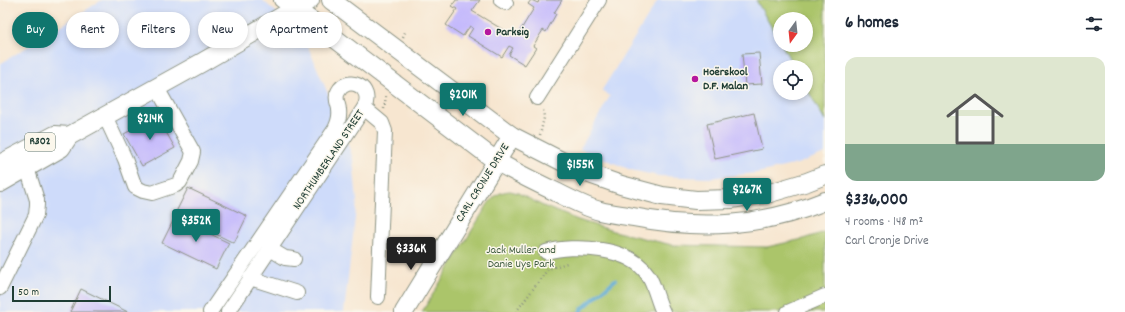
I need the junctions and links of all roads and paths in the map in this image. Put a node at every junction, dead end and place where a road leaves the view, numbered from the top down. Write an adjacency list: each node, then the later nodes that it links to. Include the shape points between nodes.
1 (310, 0): 4 (main road, R302)
2 (331, 0): 12 (main road)
3 (599, 0): 8 (street)
4 (288, 5): 7 (main road, R302); 14 (main road)
5 (406, 30): 6 (path)
6 (403, 37)
7 (157, 88): 10 (main road, R302); 10 (street, via 193,152 193,158 176,185 152,193 135,187)
8 (537, 98): 13 (path, via 543,107 544,118)
9 (364, 108): 20 (street, NORTHUMBERLAND STREET); 28 (street, via 382,123 385,131); 29 (street, NORTHUMBERLAND STREET, via 367,98 364,89 350,84 341,88 337,96 339,121 335,129)
10 (105, 116): 11 (main road, R302)
11 (69, 136): 15 (main road, R302, via 55,135); 16 (main road, R302, via 60,148)
12 (512, 136): 14 (main road, CARL CRONJE DRIVE); 17 (main road, via 581,171 662,196 696,200 731,199 770,193)
13 (539, 137)
14 (496, 161): 19 (main road, via 575,202 600,211 653,221 692,225 732,224 801,211); 31 (main road, CARL CRONJE DRIVE)
15 (0, 164)
16 (27, 168): 18 (main road, R302); 25 (street, via 37,200 36,215)
17 (825, 175)
18 (0, 183)
19 (825, 201)
20 (270, 249): 22 (street, via 284,258); 24 (street, NORTHUMBERLAND STREET)
21 (546, 252): 33 (street, via 556,249 600,250 635,261 648,275)
22 (294, 259)
23 (574, 261): 32 (path, via 548,269)
24 (250, 278): 26 (street); 30 (street, NORTHUMBERLAND STREET)
25 (0, 288)
26 (297, 293)
27 (825, 296): 34 (street)
28 (378, 297)
29 (210, 312)
30 (228, 312)
31 (404, 312)
32 (516, 312)
33 (663, 312)
34 (788, 312)

